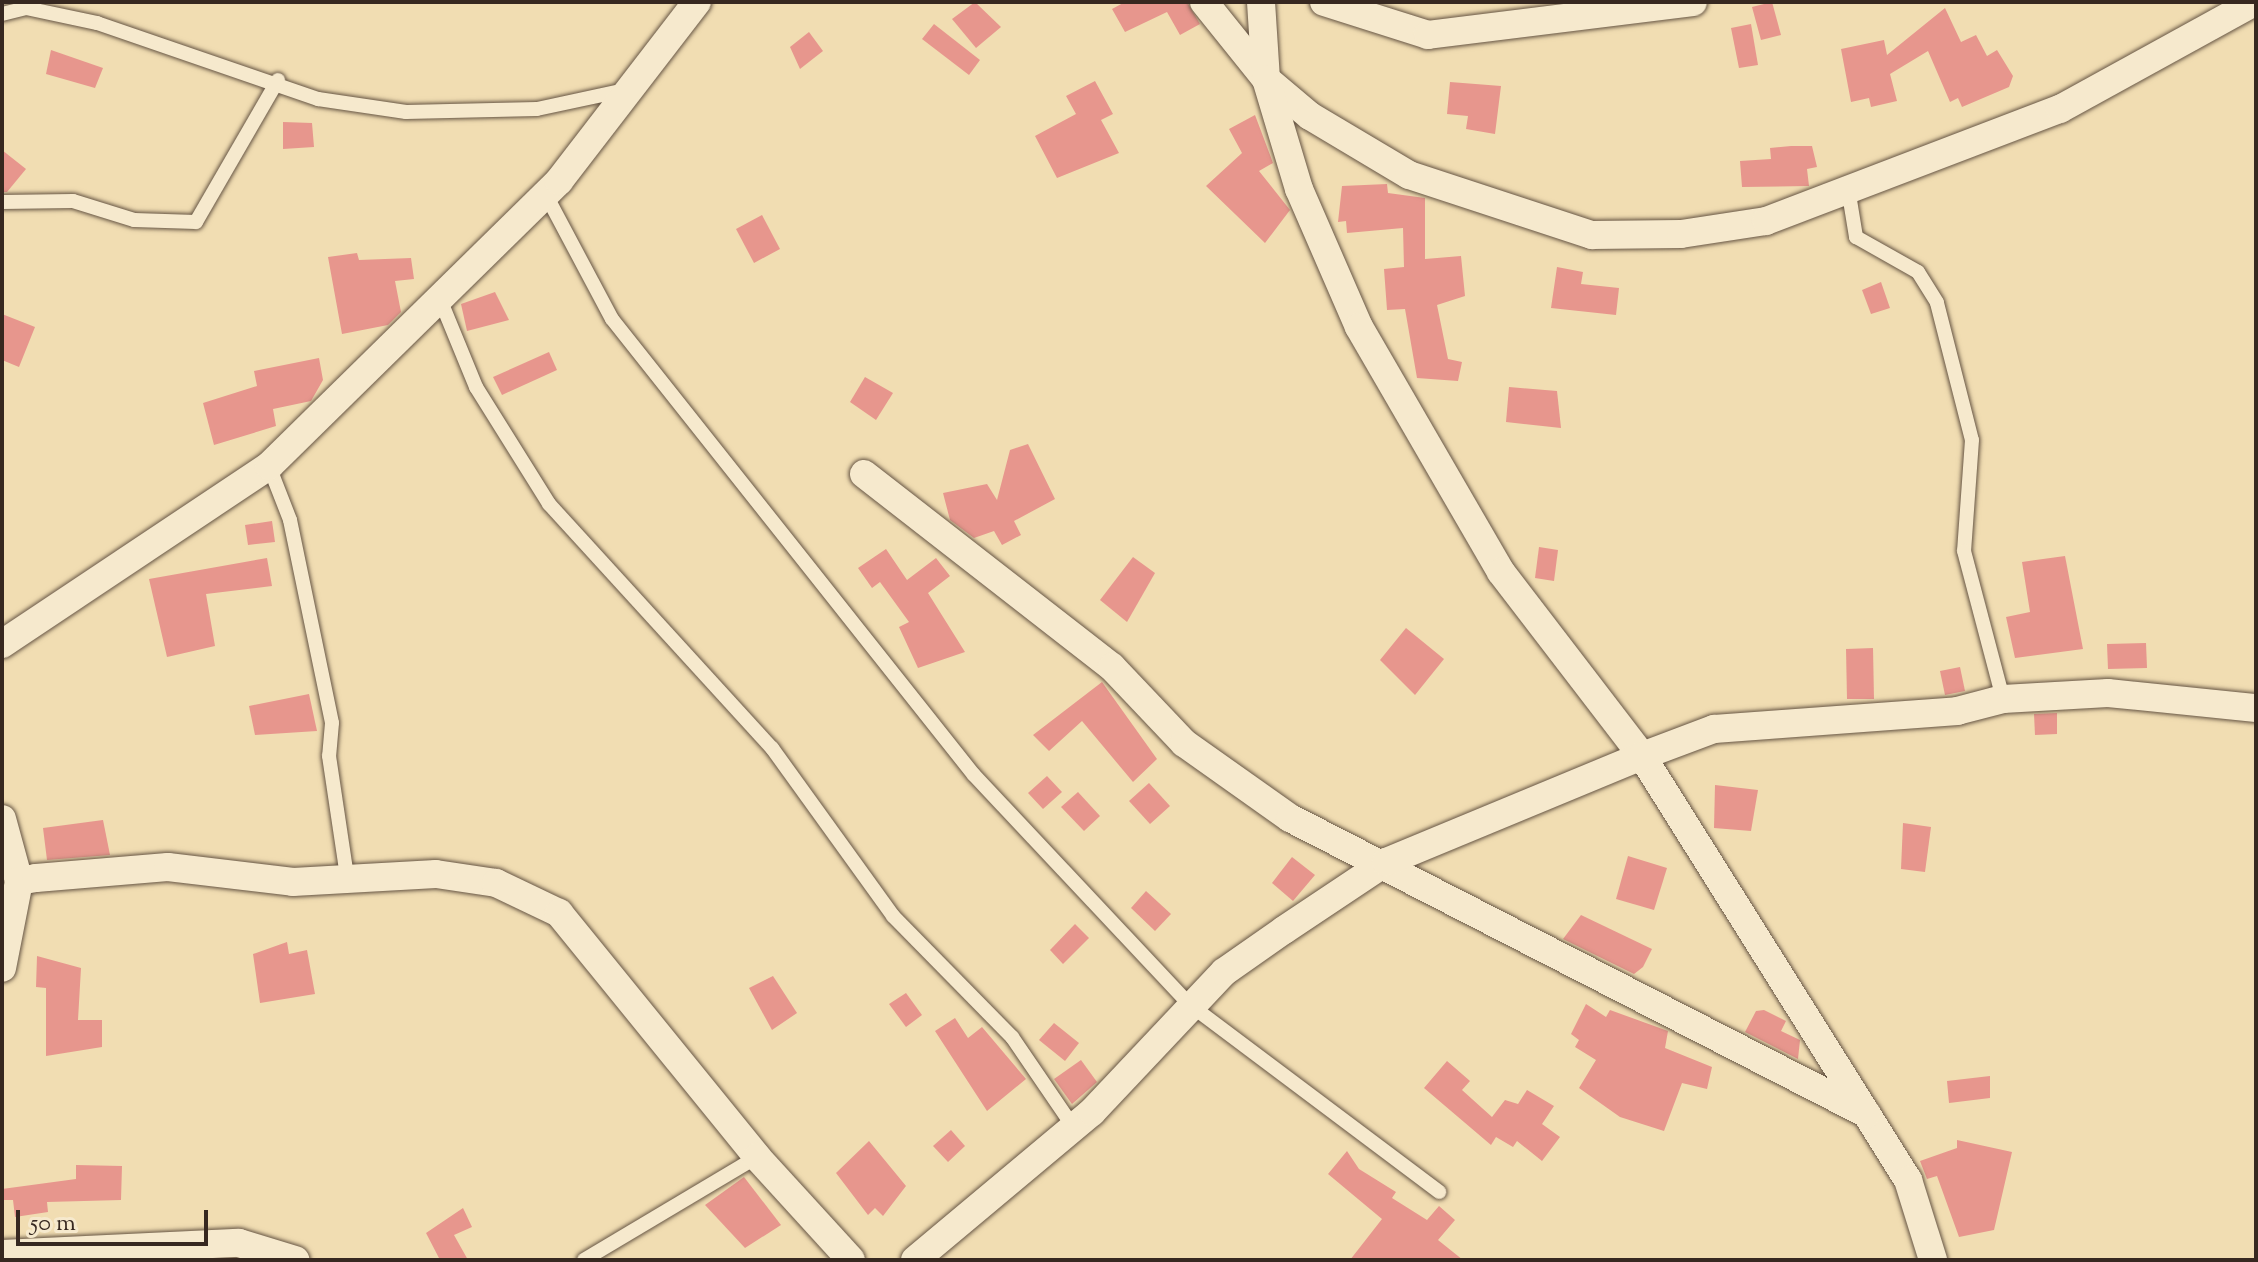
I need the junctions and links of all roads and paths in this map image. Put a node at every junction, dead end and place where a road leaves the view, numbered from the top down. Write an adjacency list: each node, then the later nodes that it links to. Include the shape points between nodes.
1 (697, 2): 11 (street)
2 (1204, 2): 9 (street)
3 (1261, 2): 9 (street)
4 (1324, 2): 7 (street, via 1428,35)
5 (1693, 2): 7 (street)
6 (2255, 2): 12 (street, via 2060,109)
7 (1656, 5)
8 (2, 14): 10 (lane, via 26,8 97,23)
9 (1266, 79): 12 (street, via 1310,116 1409,175 1592,235 1681,234 1766,221); 21 (street, via 1299,189 1359,327 1501,572)
10 (278, 80): 11 (lane, via 318,99 406,112 537,109); 14 (lane, via 196,222 134,220 73,201)
11 (634, 88): 13 (street)
12 (1848, 188): 19 (lane, via 1856,237 1918,272 1941,316 1972,440 1964,551)
13 (546, 195): 15 (street); 27 (lane, via 612,319 723,468 974,775)
14 (2, 202)
15 (442, 304): 16 (street); 29 (lane, via 476,387 549,504 772,748 893,916 1012,1037)
16 (269, 466): 18 (street); 24 (lane, via 290,520 332,723 329,756)
17 (864, 474): 23 (street, via 1112,667 1184,743 1290,818)
18 (2, 644)
19 (2003, 699): 20 (street, via 2108,693); 21 (street, via 1957,711 1714,729)
20 (2256, 708)
21 (1642, 756): 23 (street); 28 (street)
22 (2, 819): 25 (street)
23 (1386, 862): 27 (street); 28 (street, via 1578,971)
24 (347, 877): 25 (street, via 293,882 168,867); 30 (street, via 436,874 496,883 559,913)
25 (19, 881): 26 (street)
26 (2, 968)
27 (1189, 1004): 29 (street); 31 (lane)
28 (1867, 1114): 37 (street, via 1908,1180)
29 (1074, 1128): 36 (street)
30 (757, 1157): 34 (lane, via 686,1196 649,1228); 35 (street)
31 (1439, 1192)
32 (2, 1254): 33 (street, via 239,1243)
33 (295, 1260)
34 (584, 1260)
35 (851, 1260)
36 (915, 1260)
37 (1933, 1260)

